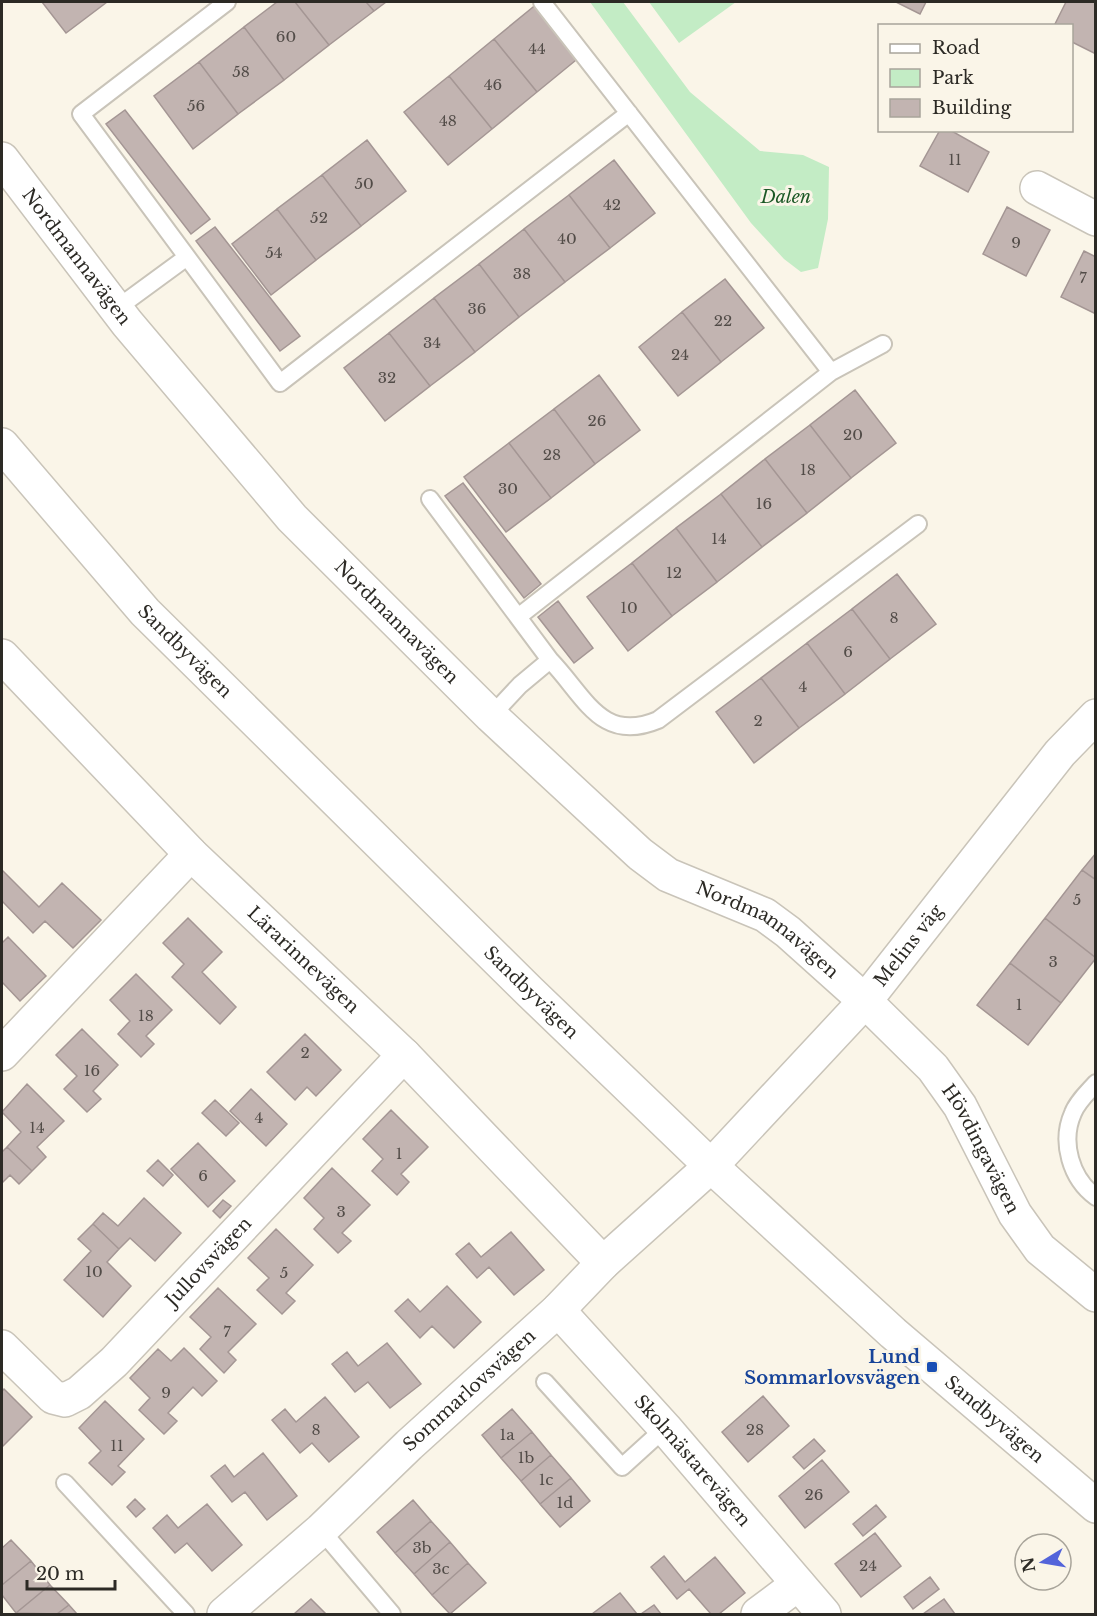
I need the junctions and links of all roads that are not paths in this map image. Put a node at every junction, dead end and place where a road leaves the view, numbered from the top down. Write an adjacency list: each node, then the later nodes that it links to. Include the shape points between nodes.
1 (227, 2): 7 (lane, via 81,114)
2 (542, 2): 3 (lane)
3 (629, 113): 7 (lane, via 280,383); 10 (lane)
4 (2, 159): 8 (street, Nordmannavägen)
5 (1037, 188): 6 (street)
6 (1095, 219)
7 (187, 257): 8 (lane)
8 (116, 309): 17 (street, Nordmannavägen, via 292,518)
9 (883, 344): 10 (lane)
10 (831, 372): 14 (lane)
11 (2, 445): 24 (street, Sandbyvägen, via 145,612)
12 (430, 499): 14 (lane)
13 (918, 524): 16 (lane, via 645,726 633,728 607,722)
14 (518, 617): 16 (lane)
15 (2, 656): 19 (street, Lärarinnevägen)
16 (550, 660): 17 (lane)
17 (491, 716): 20 (street, Nordmannavägen, via 640,854 668,875 765,915)
18 (1095, 716): 20 (street, Melins väg, via 1053,761)
19 (191, 854): 21 (street); 22 (street, Lärarinnevägen)
20 (865, 1001): 24 (street, Melins väg); 27 (street, Hövdingavägen, via 933,1068 960,1106 1015,1214 1040,1249)
21 (2, 1054)
22 (404, 1055): 26 (street, Lärarinnevägen); 29 (street, Jullovsvägen, via 114,1362 79,1393 64,1400 53,1397)
23 (1095, 1083): 25 (lane, via 1073,1111 1068,1128 1073,1171 1085,1190)
24 (711, 1166): 26 (street, Sommarlovsvägen); 33 (street, Sandbyvägen, via 932,1367)
25 (1095, 1197)
26 (603, 1263): 28 (street, Sommarlovsvägen)
27 (1095, 1295)
28 (558, 1310): 31 (street, Skolmästarevägen); 34 (street, Sommarlovsvägen)
29 (2, 1347)
30 (545, 1382): 31 (lane, via 622,1467)
31 (665, 1428): 35 (street, Skolmästarevägen)
32 (65, 1483): 36 (lane)
33 (1095, 1506)
34 (321, 1530): 37 (street, Sommarlovsvägen); 38 (lane)
35 (798, 1584): 39 (street); 40 (street, Skolmästarevägen)
36 (186, 1614)
37 (224, 1614)
38 (392, 1614)
39 (758, 1614)
40 (824, 1614)

